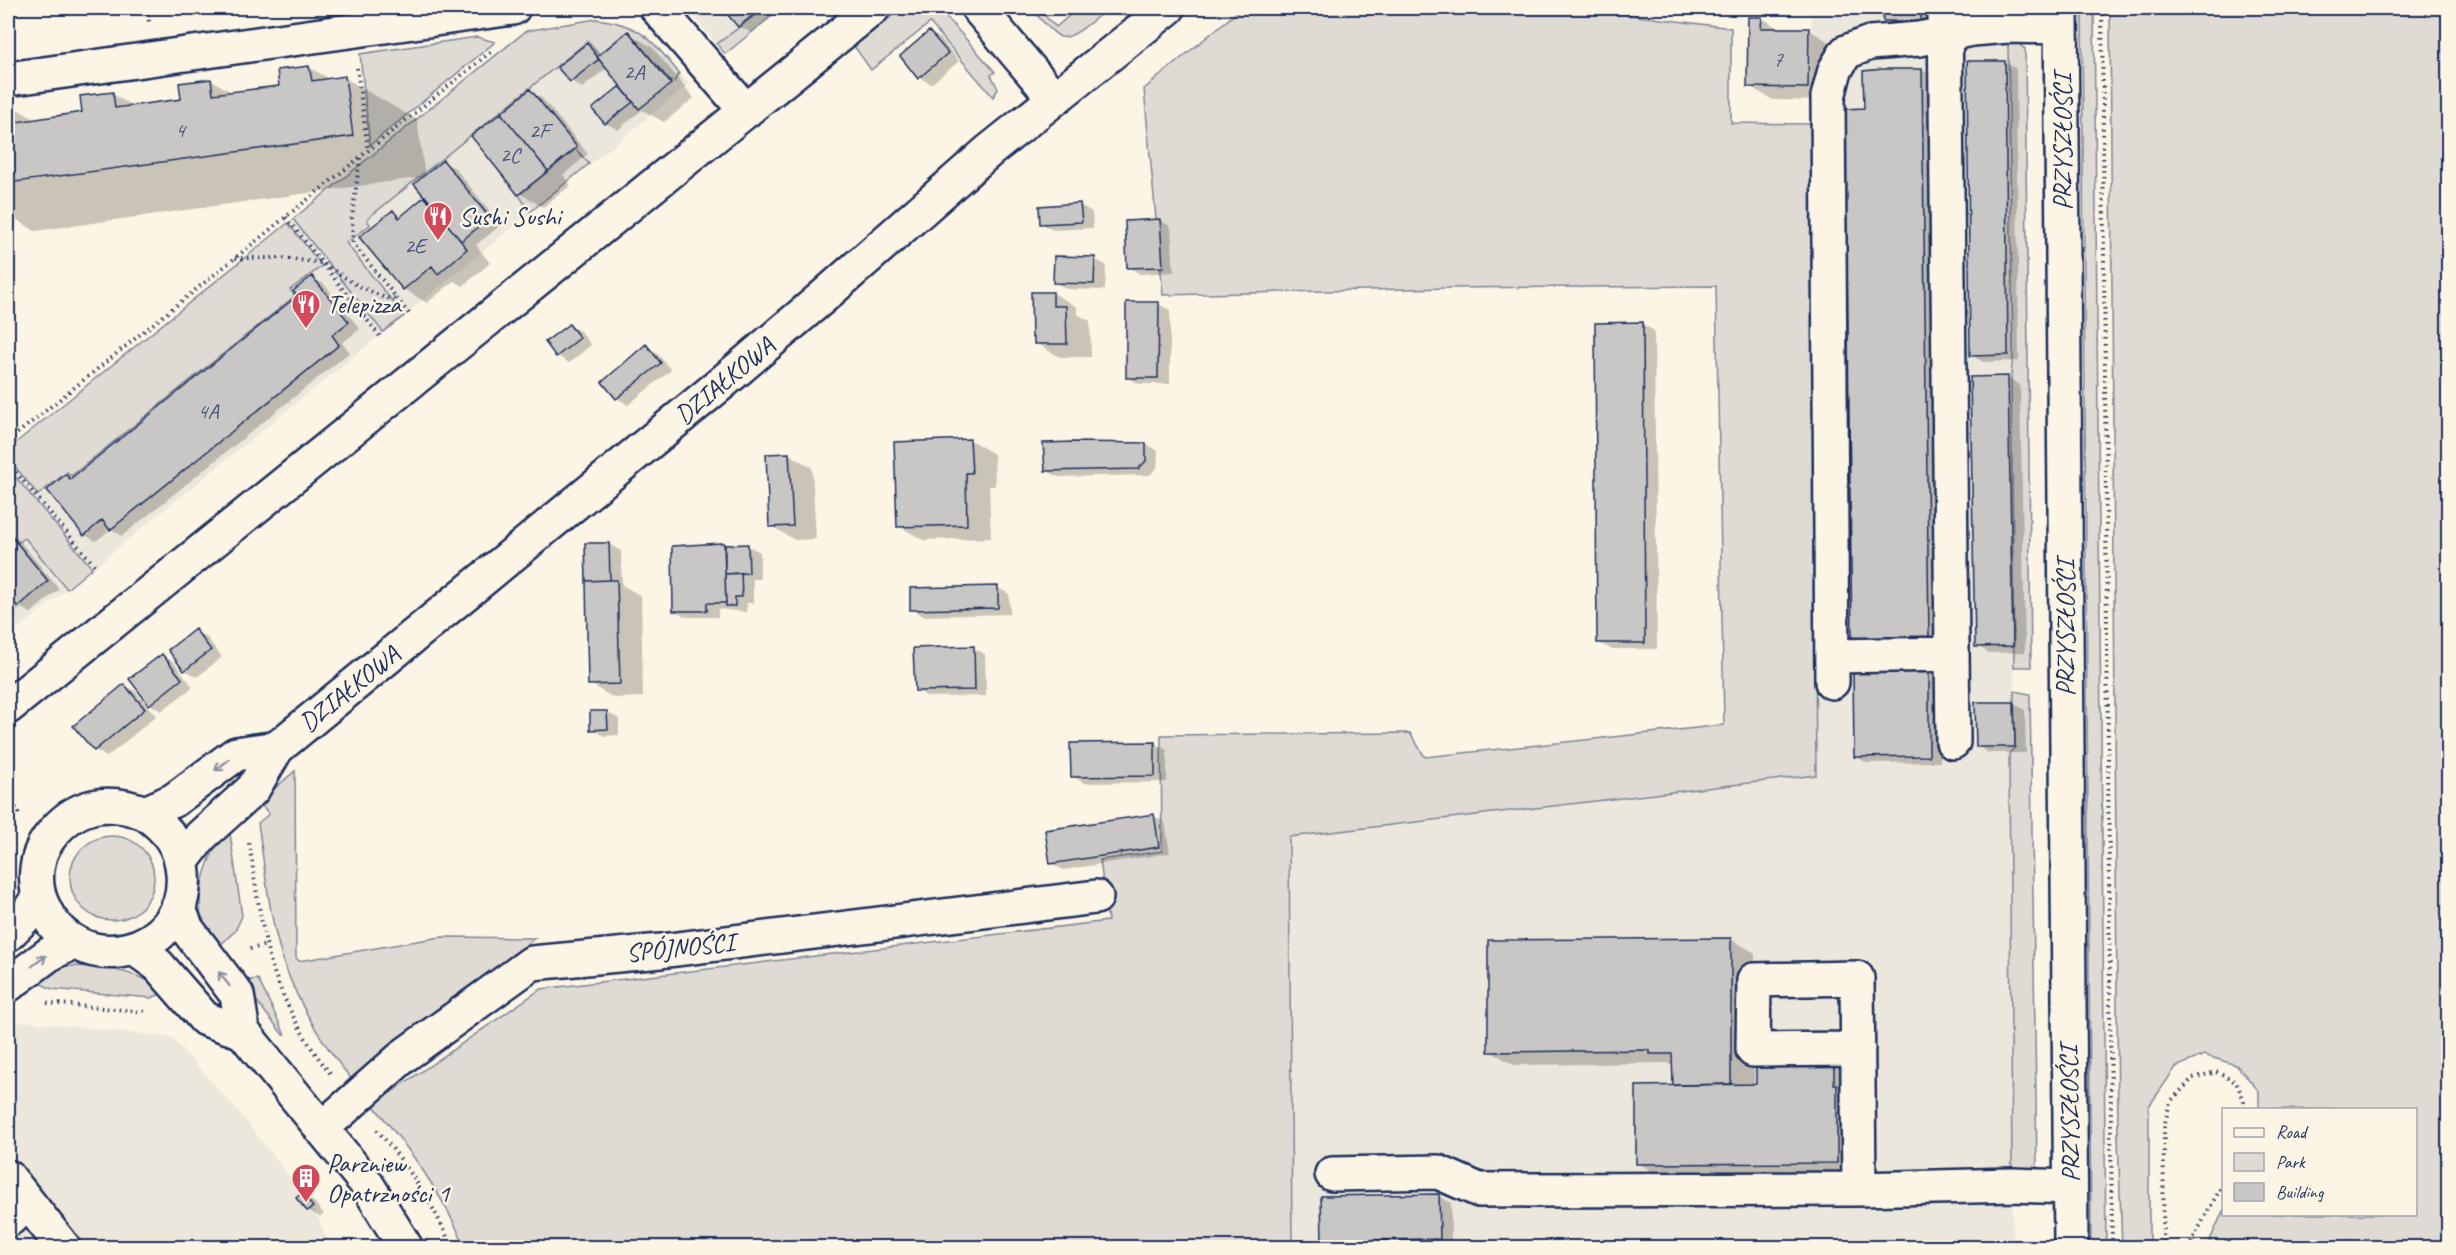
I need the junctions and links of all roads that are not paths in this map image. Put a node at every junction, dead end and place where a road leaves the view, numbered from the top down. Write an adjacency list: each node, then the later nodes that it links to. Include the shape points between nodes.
1 (513, 8): 8 (street)
2 (657, 8): 10 (street)
3 (873, 8): 10 (street)
4 (978, 8): 9 (street)
5 (1168, 8): 9 (street, DZIAŁKOWA)
6 (2061, 17): 7 (street, via 2008,26); 29 (street, PRZYSZŁOŚCI)
7 (1945, 20): 11 (street); 11 (street, via 1919,39 1870,43 1846,52 1835,70 1828,97 1832,669)
8 (8, 78)
9 (1054, 98): 14 (street, DZIAŁKOWA, via 714,389)
10 (746, 111): 12 (street)
11 (1952, 654): 13 (street)
12 (8, 707)
13 (1953, 742)
14 (277, 748): 15 (street, DZIAŁKOWA, one-way to 15, via 236,754 174,800); 16 (street, DZIAŁKOWA, via 253,789 207,830)
15 (146, 813): 16 (street, via 169,833); 17 (street, via 109,804 90,807 65,821 46,842 39,859)
16 (182, 861): 19 (street, via 184,885)
17 (39, 897): 20 (street); 21 (street, via 46,915)
18 (1096, 897): 26 (street, SPÓJNOŚCI, via 532,963 406,1054)
19 (178, 907): 22 (street, via 160,932); 24 (street, one-way to 19, via 237,995 187,929)
20 (8, 934)
21 (73, 942): 22 (street, via 96,951); 23 (street, one-way to 21)
22 (134, 948): 24 (street, via 158,965 205,1019)
23 (8, 985)
24 (243, 1032): 26 (street)
25 (1858, 1049): 30 (street)
26 (321, 1129): 33 (street, via 366,1183)
27 (1332, 1174): 30 (street, via 1438,1172 1479,1190)
28 (8, 1177): 31 (street)
29 (2070, 1187): 30 (street); 34 (street, PRZYSZŁOŚCI)
30 (1859, 1189)
31 (18, 1212): 32 (street)
32 (64, 1248)
33 (406, 1248)
34 (2072, 1248)

